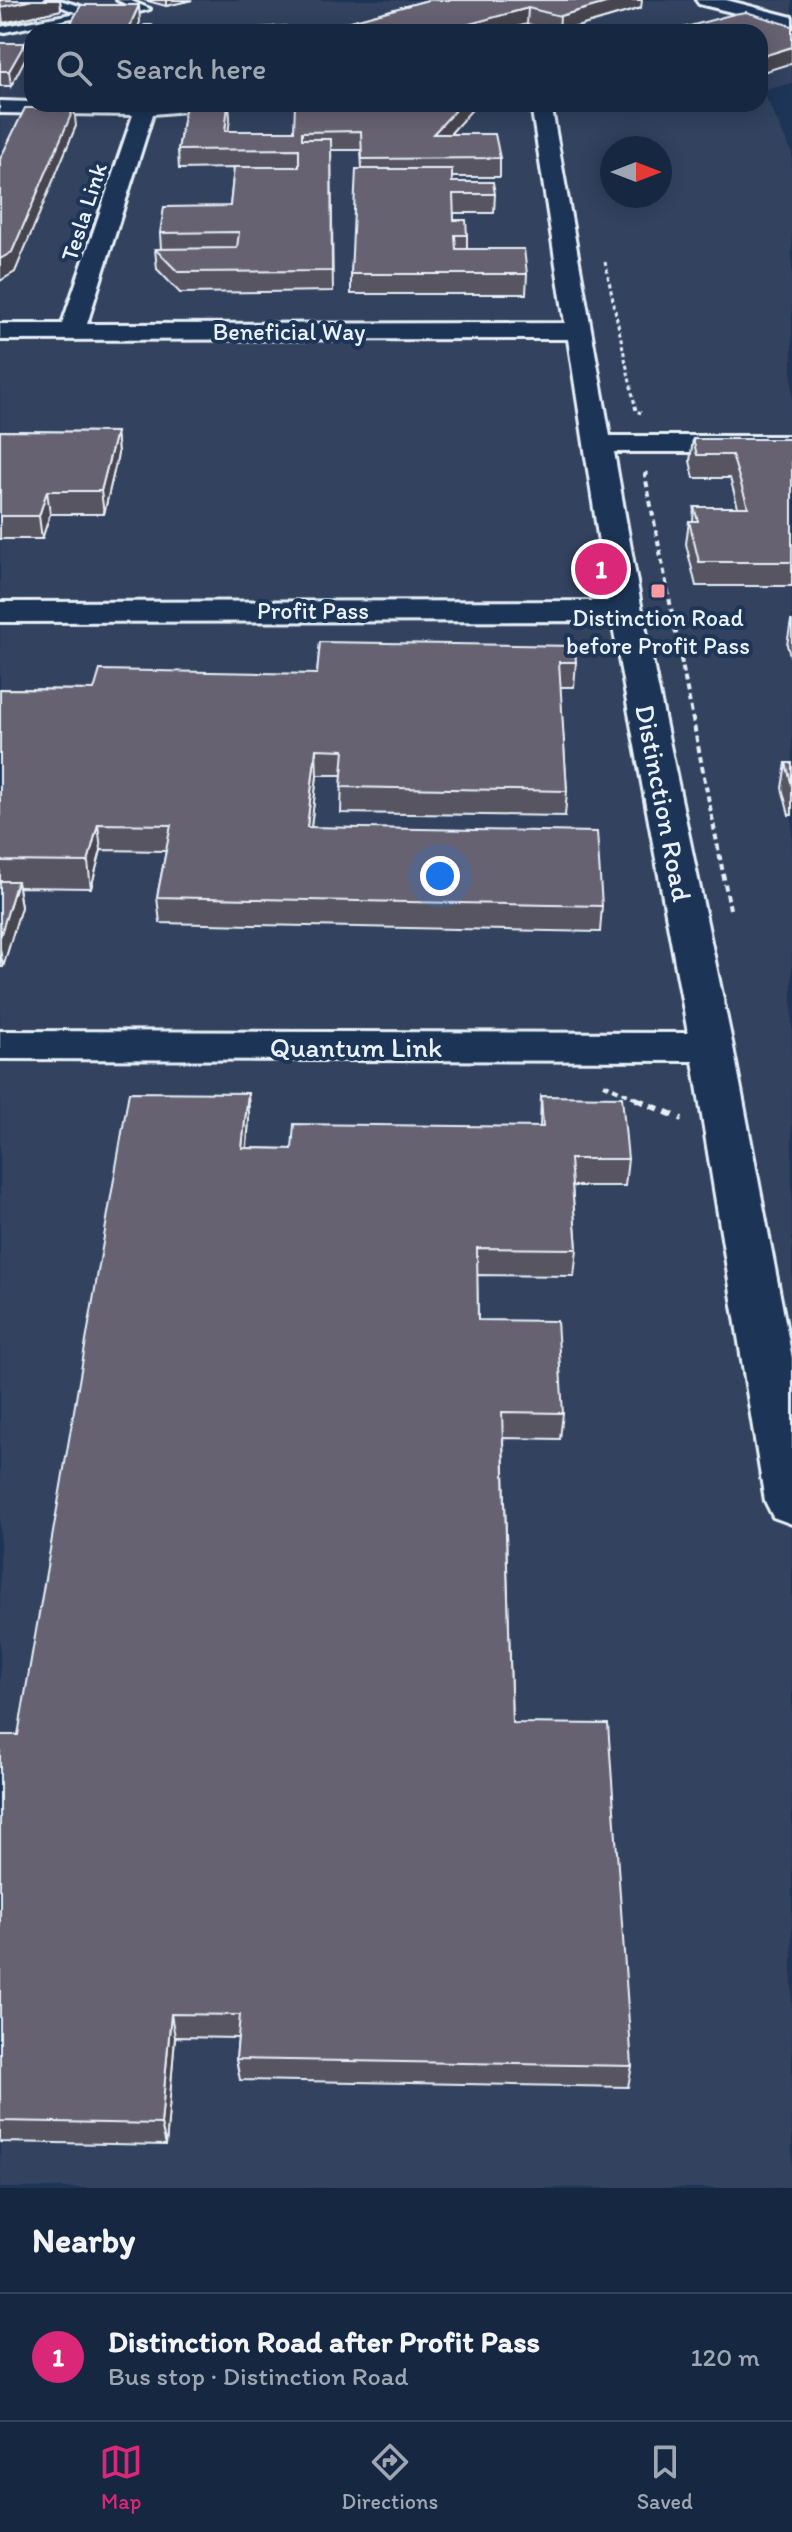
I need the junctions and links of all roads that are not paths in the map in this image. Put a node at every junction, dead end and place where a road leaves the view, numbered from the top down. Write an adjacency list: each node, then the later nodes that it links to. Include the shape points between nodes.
1 (50, 0): 5 (lane)
2 (121, 0): 5 (lane, via 146,9)
3 (705, 0): 4 (street)
4 (755, 12): 6 (street); 7 (street)
5 (93, 17): 8 (lane)
6 (715, 22)
7 (792, 22)
8 (43, 24)
9 (24, 27): 10 (lane)
10 (0, 30)
11 (0, 107): 12 (street)
12 (24, 107)
13 (144, 112): 17 (street, Tesla Link)
14 (542, 112): 15 (street, Distinction Road)
15 (578, 331): 17 (street, Beneficial Way); 18 (street, Distinction Road)
16 (0, 332): 17 (street, Beneficial Way)
17 (72, 332)
18 (599, 444): 19 (street); 20 (street, Distinction Road)
19 (792, 444)
20 (626, 611): 21 (street, Profit Pass); 23 (street, Distinction Road)
21 (0, 612)
22 (0, 1045): 23 (street, Quantum Link)
23 (712, 1047): 24 (street, Distinction Road)
24 (792, 1501)

